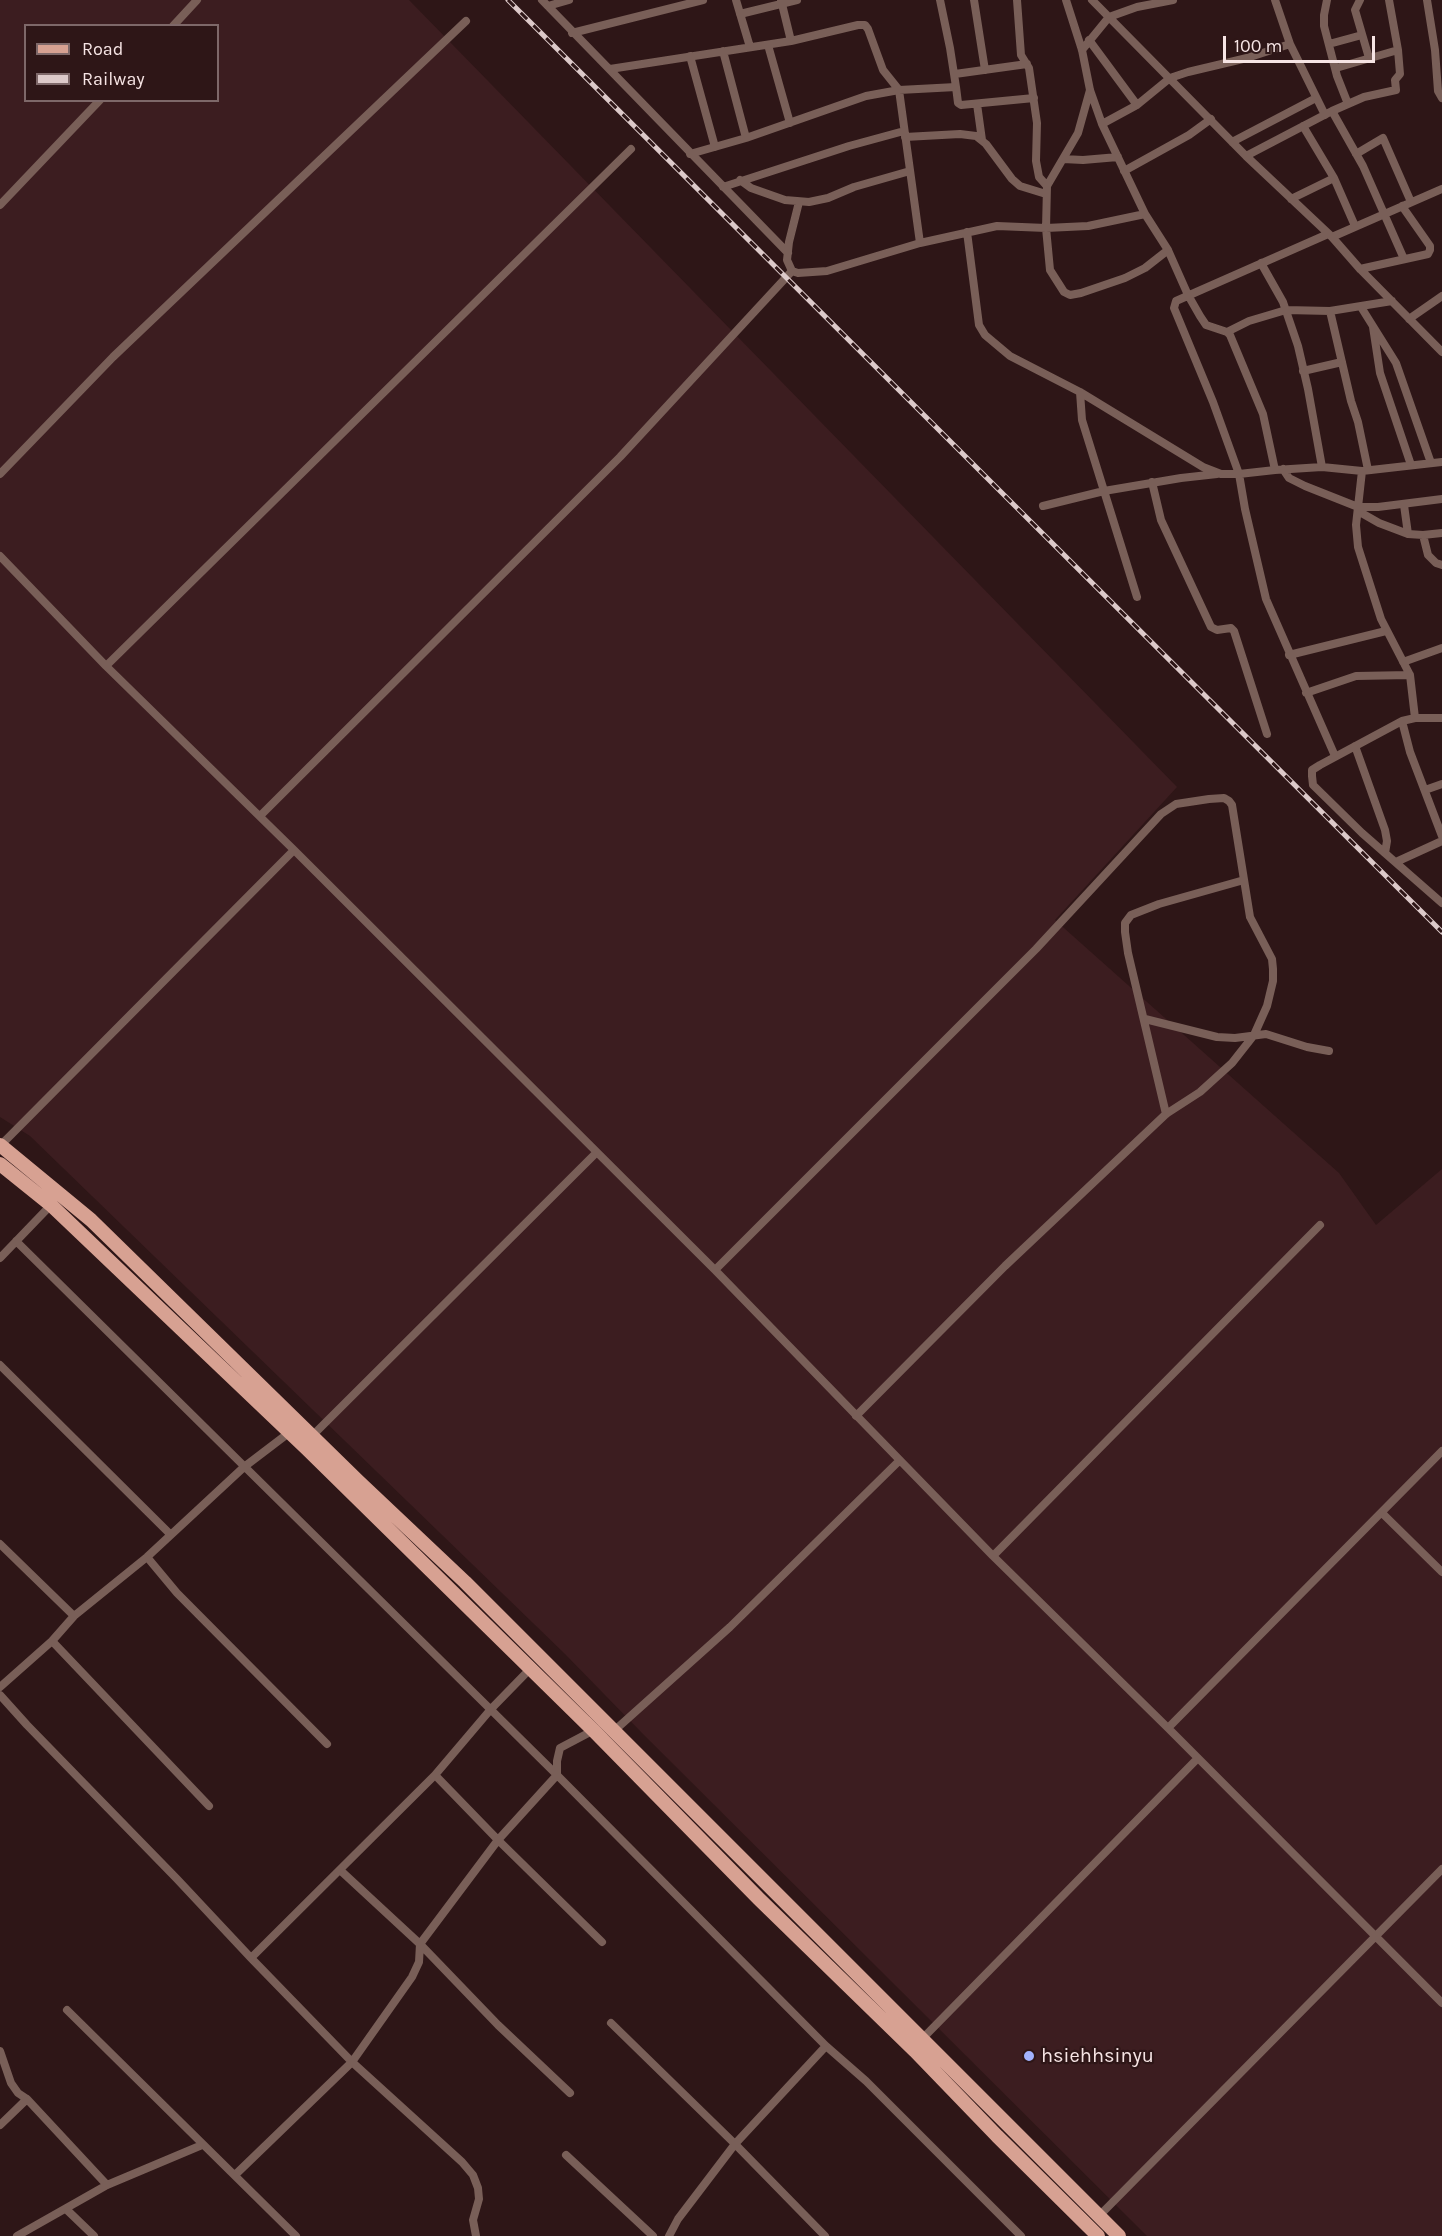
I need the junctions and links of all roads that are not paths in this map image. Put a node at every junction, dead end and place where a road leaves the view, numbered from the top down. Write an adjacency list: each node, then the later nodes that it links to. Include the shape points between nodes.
1 (197, 0): 22 (street)
2 (569, 0): 18 (street)
3 (703, 0): 23 (street)
4 (736, 0): 19 (street)
5 (797, 0): 17 (street)
6 (939, 0): 41 (street)
7 (974, 0): 39 (street)
8 (1017, 0): 36 (street, via 1021,55)
9 (1066, 0): 31 (street)
10 (1092, 0): 20 (street)
11 (1173, 0): 20 (street)
12 (1275, 0): 27 (street)
13 (1328, 0): 28 (street, via 1324,26)
14 (1360, 0): 24 (street, via 1355,10)
15 (1389, 0): 32 (street)
16 (1427, 0): 40 (street)
17 (781, 2): 19 (street); 26 (street)
18 (545, 3): 23 (street)
19 (740, 14): 30 (street)
20 (1109, 17): 25 (street); 42 (street)
21 (466, 21): 113 (street, via 113,357)
22 (174, 24)
23 (572, 33): 38 (street)
24 (1362, 35): 28 (street); 35 (street)
25 (1089, 40): 31 (street); 52 (street)
26 (791, 41): 29 (street); 44 (street, via 865,25 883,70)
27 (1290, 44): 42 (street); 47 (street)
28 (1329, 44): 37 (street)
29 (768, 45): 30 (street); 55 (street)
30 (750, 47): 33 (street)
31 (1082, 50): 45 (street)
32 (1398, 50): 35 (street); 51 (street, via 1400,74 1395,80 1396,90)
33 (723, 51): 34 (street); 59 (street)
34 (690, 56): 38 (street); 62 (street)
35 (1369, 58): 37 (street)
36 (1027, 64): 39 (street); 46 (street)
37 (1336, 68): 51 (street)
38 (610, 69): 64 (street)
39 (985, 70): 41 (street)
40 (1439, 71): 48 (street, via 1438,91)
41 (955, 74): 43 (street)
42 (1170, 78): 52 (street); 54 (street)
43 (956, 87): 44 (street); 50 (street, via 959,104)
44 (899, 90): 55 (street, via 849,101); 58 (street)
45 (1090, 90): 56 (street); 68 (street, via 1078,133)
46 (1034, 98): 50 (street); 75 (street, via 1036,161)
47 (1316, 98): 53 (street); 61 (street)
48 (1442, 98)
49 (98, 102): 79 (street)
50 (977, 104): 60 (street)
51 (1348, 104): 53 (street)
52 (1137, 105): 56 (street)
53 (1328, 113): 57 (street); 65 (street)
54 (1211, 119): 61 (street); 70 (street)
55 (790, 123): 59 (street)
56 (1102, 124): 67 (street)
57 (1303, 126): 66 (street); 71 (street)
58 (905, 134): 60 (street, via 960,134); 69 (street); 72 (street)
59 (746, 138): 62 (street)
60 (982, 140): 75 (street, via 1020,186)
61 (1232, 142): 66 (street)
62 (715, 147): 64 (street)
63 (631, 149): 132 (street)
64 (690, 154): 73 (street)
65 (1356, 154): 78 (street, via 1383,138); 82 (street)
66 (1246, 156): 76 (street)
67 (1118, 157): 68 (street); 70 (street)
68 (1064, 159): 75 (street)
69 (910, 171): 77 (street, via 828,198); 87 (street)
70 (1124, 171): 81 (street)
71 (1334, 178): 76 (street); 83 (street)
72 (740, 180): 73 (street); 77 (street, via 765,194)
73 (723, 187): 89 (street)
74 (1442, 189): 78 (street)
75 (1046, 190): 84 (street)
76 (1291, 199): 86 (street)
77 (799, 202): 89 (street)
78 (1412, 202): 80 (street)
79 (0, 205)
80 (1402, 206): 82 (street); 90 (street, via 1430,246 1428,254)
81 (1145, 214): 84 (street, via 1088,226); 88 (street)
82 (1385, 214): 83 (street); 90 (street)
83 (1355, 226): 86 (street)
84 (1046, 228): 85 (street, via 997,226); 88 (street, via 1050,270 1070,295 1125,278)
85 (967, 232): 87 (street); 106 (street, via 981,331 1010,356)
86 (1330, 235): 91 (street); 92 (street)
87 (920, 243): 93 (street, via 827,272)
88 (1168, 250): 94 (street)
89 (788, 253): 93 (street)
90 (1404, 259): 92 (street)
91 (1262, 263): 94 (street); 98 (street)
92 (1360, 269): 96 (street)
93 (792, 271): 143 (street, via 620,457)
94 (1188, 295): 102 (street, via 1206,325); 115 (street, via 1176,301 1174,308)
95 (1442, 296): 100 (street)
96 (1392, 301): 97 (street); 100 (street)
97 (1361, 307): 99 (street); 101 (street)
98 (1286, 310): 99 (street); 102 (street); 105 (street)
99 (1330, 311): 104 (street)
100 (1409, 319): 103 (street)
101 (1373, 326): 108 (street, via 1396,363); 109 (street, via 1380,373)
102 (1227, 332): 111 (street, via 1263,414)
103 (1442, 352)
104 (1342, 362): 105 (street); 112 (street, via 1358,422)
105 (1303, 371): 110 (street)
106 (1080, 392): 114 (street); 117 (street, via 1082,420)
107 (1442, 462): 108 (street)
108 (1431, 463): 109 (street)
109 (1411, 465): 112 (street)
110 (1322, 468): 111 (street); 112 (street)
111 (1279, 469): 115 (street); 121 (street, via 1289,478)
112 (1365, 471): 121 (street)
113 (0, 474)
114 (1221, 474): 115 (street); 116 (street)
115 (1239, 474): 130 (street, via 1266,599)
116 (1152, 482): 117 (street); 138 (street, via 1161,520 1211,627 1234,631)
117 (1104, 491): 120 (street); 127 (street)
118 (1442, 499): 119 (street)
119 (1404, 505): 121 (street); 123 (street)
120 (1042, 506)
121 (1358, 509): 123 (street, via 1379,524); 128 (street, via 1358,547)
122 (1442, 533): 124 (street)
123 (1408, 534): 124 (street)
124 (1423, 535): 126 (street, via 1428,555)
125 (0, 556): 132 (street)
126 (1442, 565)
127 (1137, 597)
128 (1386, 631): 130 (street); 131 (street)
129 (1442, 648): 131 (street)
130 (1289, 655): 134 (street)
131 (1403, 662): 133 (street)
132 (106, 666): 143 (street)
133 (1410, 675): 134 (street, via 1356,676); 135 (street)
134 (1306, 693): 140 (street)
135 (1415, 718): 136 (street); 137 (street)
136 (1442, 718)
137 (1402, 721): 139 (street); 142 (street)
138 (1267, 734)
139 (1355, 746): 140 (street); 147 (street, via 1385,830)
140 (1335, 756): 147 (street, via 1312,770 1313,785)
141 (1442, 784): 142 (street)
142 (1425, 790): 144 (street)
143 (260, 816): 146 (street)
144 (1442, 836)
145 (1442, 841): 148 (street)
146 (294, 850): 155 (street); 156 (street)
147 (1385, 853): 148 (street)
148 (1396, 862): 150 (street)
149 (1244, 880): 151 (street, via 1160,904 1131,915 1125,923); 152 (street, via 1250,917 1272,959 1273,969 1267,1006); 162 (street, via 1229,801 1209,799 1169,807 1036,949)
150 (1442, 903)
151 (1145, 1019): 152 (street, via 1217,1037); 154 (street)
152 (1254, 1035): 153 (street, via 1266,1034); 154 (street, via 1232,1063 1200,1092)
153 (1329, 1051)
154 (1166, 1114): 164 (street, via 1005,1266)
155 (0, 1146): 166 (main road, via 91,1220)
156 (596, 1153): 162 (street); 166 (street)
157 (0, 1164): 158 (main road)
158 (51, 1205): 160 (street); 165 (main road)
159 (1320, 1225): 173 (street)
160 (16, 1241): 161 (street); 169 (street)
161 (0, 1258)
162 (715, 1270): 164 (street)
163 (0, 1365): 171 (street)
164 (856, 1416): 168 (street)
165 (290, 1432): 166 (main road); 169 (street)
166 (308, 1440): 178 (main road); 182 (main road)
167 (1442, 1451): 170 (street)
168 (899, 1461): 173 (street); 182 (street, via 730,1627)
169 (244, 1467): 171 (street); 181 (street)
170 (1382, 1512): 175 (street); 183 (street)
171 (170, 1534): 174 (street)
172 (0, 1544): 176 (street)
173 (993, 1556): 183 (street)
174 (147, 1557): 176 (street); 185 (street, via 177,1593)
175 (1442, 1572)
176 (75, 1616): 177 (street)
177 (52, 1641): 179 (street); 189 (street)
178 (530, 1669): 181 (street); 184 (main road)
179 (0, 1687)
180 (0, 1695): 196 (street)
181 (491, 1709): 187 (street); 188 (street)
182 (610, 1725): 184 (street); 200 (main road)
183 (1168, 1728): 186 (street)
184 (594, 1731): 188 (street, via 560,1748); 223 (main road)
185 (327, 1744)
186 (1198, 1758): 193 (street); 200 (street)
187 (435, 1775): 190 (street); 192 (street)
188 (557, 1775): 190 (street); 201 (street)
189 (209, 1806)
190 (498, 1840): 194 (street); 195 (street)
191 (1442, 1869): 193 (street)
192 (340, 1870): 195 (street); 196 (street)
193 (1376, 1937): 197 (street); 213 (street)
194 (602, 1942)
195 (420, 1944): 203 (street, via 419,1962 412,1977); 204 (street)
196 (250, 1958): 203 (street)
197 (1442, 2003)
198 (67, 2010): 208 (street)
199 (611, 2023): 207 (street)
200 (923, 2038): 213 (main road)
201 (826, 2046): 207 (street); 222 (street)
202 (0, 2051): 205 (street, via 11,2083)
203 (352, 2062): 210 (street); 218 (street, via 473,2175 479,2199 473,2220)
204 (570, 2093)
205 (27, 2099): 206 (street); 211 (street)
206 (0, 2125)
207 (735, 2144): 220 (street); 221 (street)
208 (202, 2145): 210 (street); 211 (street)
209 (566, 2155): 219 (street)
210 (235, 2175): 217 (street)
211 (108, 2185): 212 (street)
212 (66, 2209): 215 (street); 216 (street)
213 (1099, 2216): 214 (main road)
214 (1112, 2234)
215 (17, 2236)
216 (94, 2236)
217 (296, 2236)
218 (476, 2236)
219 (653, 2236)
220 (669, 2236)
221 (825, 2236)
222 (1021, 2236)
223 (1098, 2236)

